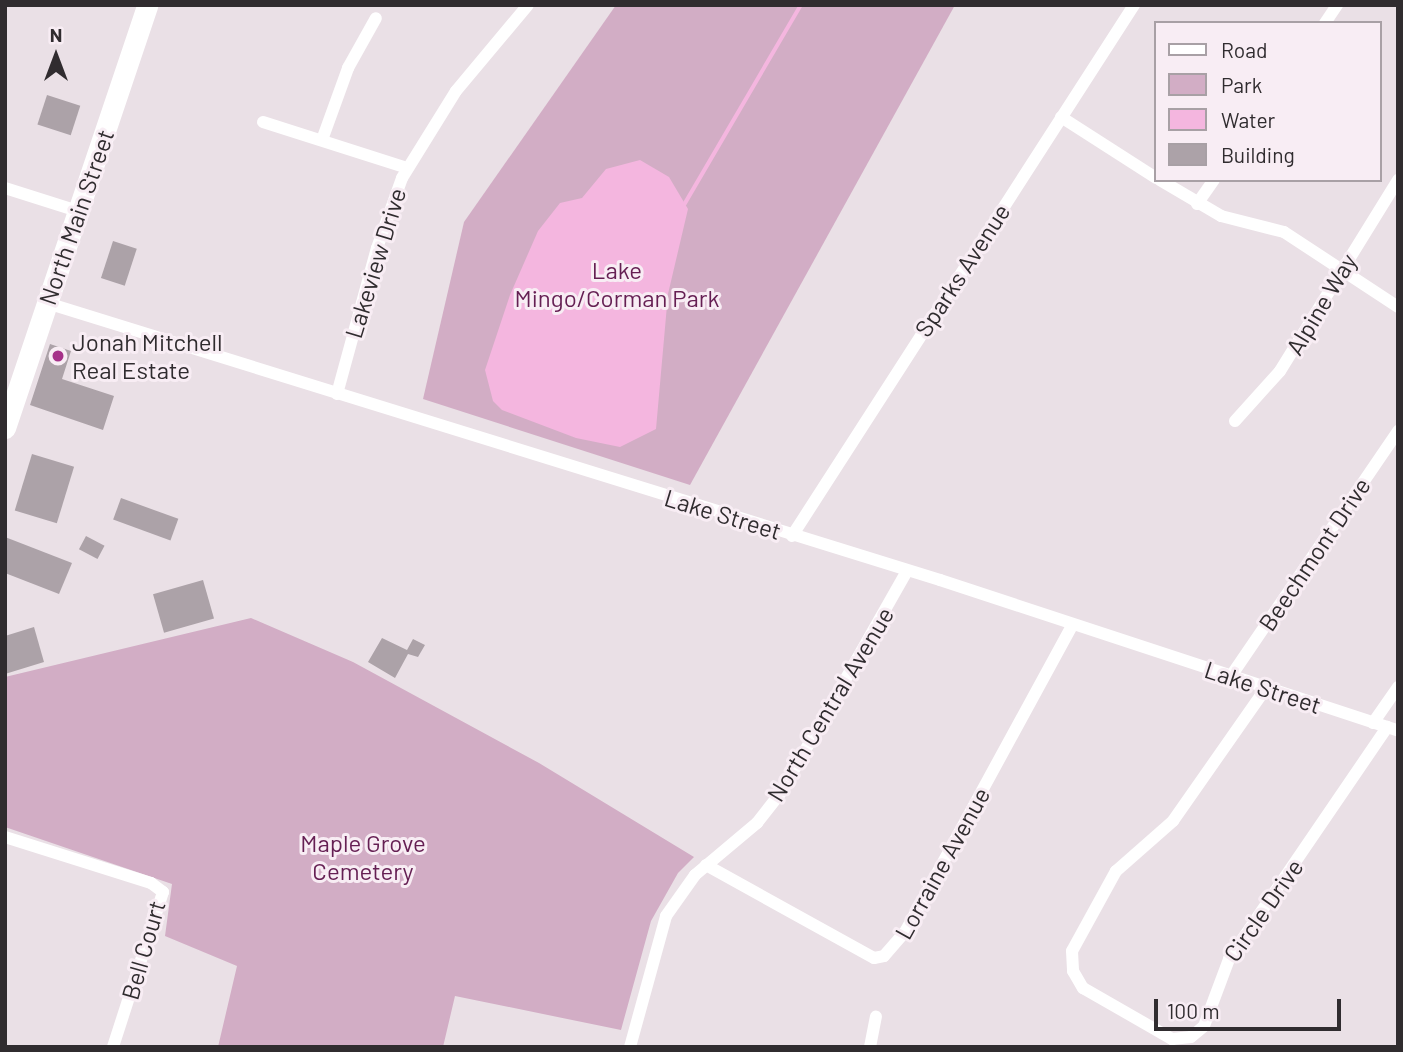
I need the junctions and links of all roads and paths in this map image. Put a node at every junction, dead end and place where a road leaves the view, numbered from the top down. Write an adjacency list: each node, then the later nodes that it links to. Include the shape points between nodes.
1 (147, 5): 17 (main road, North Main Street)
2 (528, 5): 10 (street, Lakeview Drive, via 456,91)
3 (1135, 5): 7 (street, Sparks Avenue)
4 (1337, 5): 6 (street)
5 (376, 18): 9 (street, via 348,68)
6 (1326, 21)
7 (1061, 117): 11 (street); 25 (street, Sparks Avenue)
8 (262, 121): 9 (street)
9 (322, 140): 10 (street)
10 (407, 168): 21 (street, Lakeview Drive, via 383,230)
11 (1154, 176)
12 (1398, 180): 18 (street, Alpine Way)
13 (1163, 182): 16 (street)
14 (1213, 182): 16 (street)
15 (5, 188): 17 (street)
16 (1198, 204): 18 (street, via 1221,216 1284,232)
17 (78, 211): 19 (main road, North Main Street)
18 (1342, 269): 20 (street); 22 (street, Alpine Way, via 1280,371)
19 (47, 303): 21 (street, Lake Street); 23 (main road, North Main Street)
20 (1398, 307)
21 (337, 394): 25 (street, Lake Street)
22 (1235, 421)
23 (5, 428)
24 (1398, 431): 28 (street, Beechmont Drive)
25 (792, 536): 26 (street, Lake Street)
26 (907, 571): 27 (street, Lake Street); 34 (street, North Central Avenue, via 782,791 757,823)
27 (1072, 626): 28 (street, Lake Street); 34 (street, Lorraine Avenue, via 905,932 884,956 874,958)
28 (1231, 676): 30 (street, Lake Street)
29 (1398, 687): 31 (street)
30 (1266, 688): 31 (street, Lake Street); 32 (street, Circle Drive, via 1173,821 1116,871 1072,951 1073,971 1083,988 1172,1039 1191,1037 1204,1026 1229,959)
31 (1373, 723): 32 (street, Lake Street)
32 (1393, 729)
33 (5, 836): 36 (street, Bell Court, via 151,883 163,892)
34 (706, 865): 37 (street, North Central Avenue, via 661,930)
35 (876, 1017): 38 (street)
36 (113, 1047)
37 (630, 1047)
38 (870, 1047)

